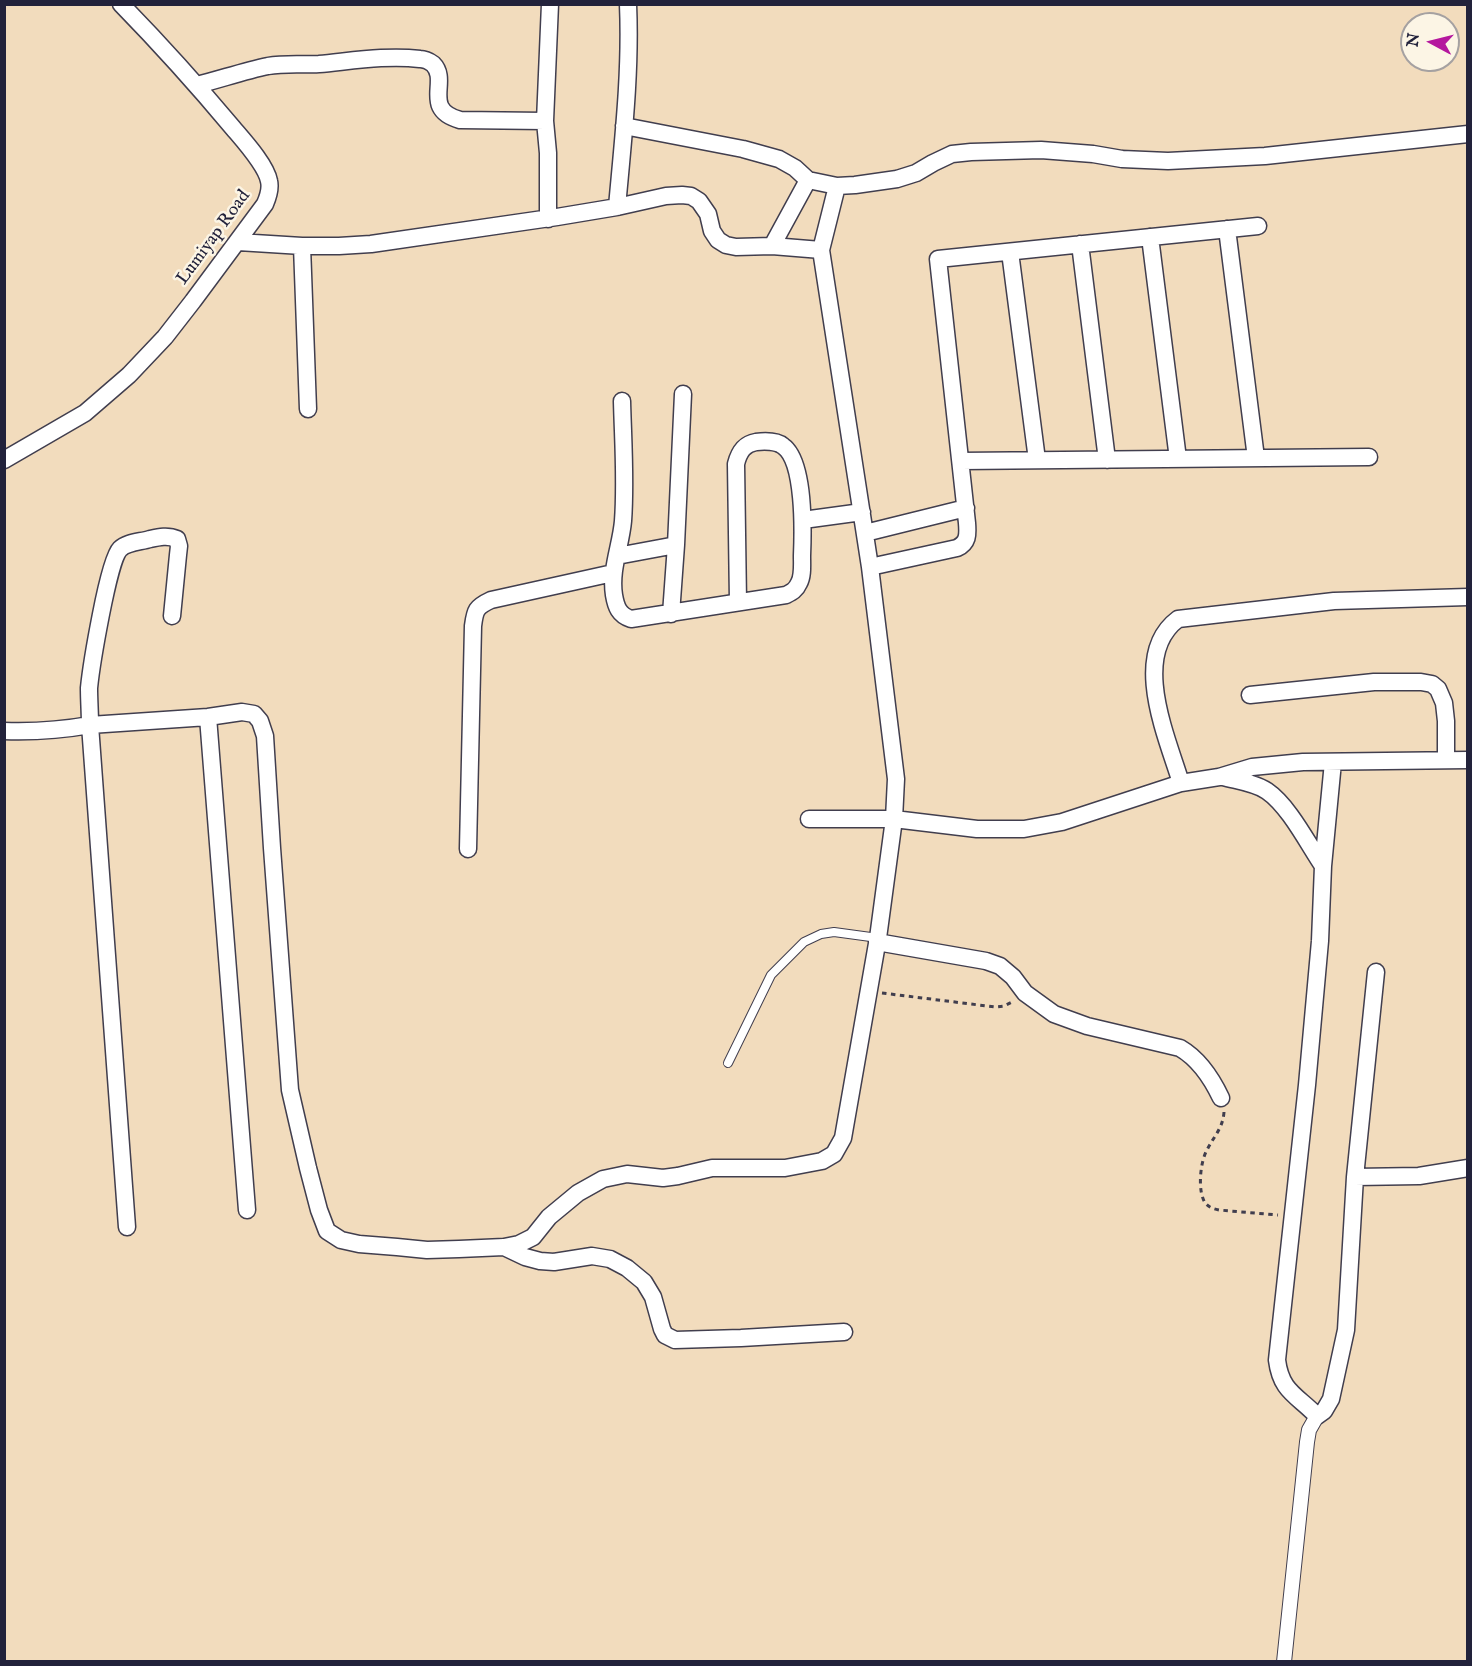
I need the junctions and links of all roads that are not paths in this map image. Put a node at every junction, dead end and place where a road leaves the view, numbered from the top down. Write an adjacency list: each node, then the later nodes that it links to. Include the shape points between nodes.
1 (121, 4): 4 (street, Lumiyap Road)
2 (550, 4): 5 (street)
3 (628, 4): 6 (street)
4 (197, 85): 5 (street, via 270,66 419,59 433,64 439,102 450,117); 15 (street, Lumiyap Road, via 253,153 270,183 265,204)
5 (545, 121): 11 (street)
6 (624, 126): 8 (street, via 779,159); 10 (street)
7 (1467, 134): 9 (street, via 1265,156 1168,161 1041,150 971,152 952,154 897,179)
8 (808, 180): 9 (street); 18 (street)
9 (837, 186): 19 (street)
10 (617, 207): 11 (street); 18 (street, via 666,196 691,196 708,214 718,240 726,245)
11 (548, 219): 17 (street, via 371,244)
12 (1258, 226): 13 (street)
13 (1227, 229): 14 (street); 24 (street)
14 (1150, 237): 16 (street); 26 (street)
15 (238, 242): 17 (street); 27 (street, Lumiyap Road, via 165,337 129,375 85,413)
16 (1080, 244): 20 (street); 29 (street)
17 (302, 246): 23 (street)
18 (772, 246): 19 (street)
19 (821, 250): 32 (street)
20 (1010, 252): 28 (street); 30 (street, via 938,259)
21 (683, 394): 35 (street)
22 (622, 401): 36 (street, via 625,485)
23 (308, 409)
24 (1256, 458): 25 (street); 26 (street)
25 (1369, 458)
26 (1178, 459): 29 (street)
27 (4, 460)
28 (1036, 460): 29 (street); 30 (street)
29 (1107, 460)
30 (960, 461): 31 (street)
31 (966, 508): 34 (street); 37 (street, via 968,536 963,545)
32 (862, 513): 33 (street); 34 (street)
33 (803, 520): 40 (street, via 800,581 795,590 786,595); 40 (street, via 791,455 783,445 769,441 746,445 736,464)
34 (865, 533): 37 (street)
35 (676, 544): 36 (street); 41 (street)
36 (617, 556): 38 (street)
37 (870, 567): 53 (street, via 896,779)
38 (613, 573): 41 (street, via 614,594 623,617 642,619); 54 (street, via 491,600 478,607 473,626)
39 (1467, 597): 51 (street, via 1334,601 1178,619 1161,640 1153,675)
40 (738, 602): 41 (street)
41 (671, 614)
42 (172, 616): 45 (street, via 177,539 161,537 125,545 111,567 92,662)
43 (1250, 695): 47 (street, via 1374,682 1432,684 1444,703)
44 (208, 717): 45 (street); 62 (street); 64 (street, via 254,714 265,736 290,1090 327,1231 341,1240 359,1244 459,1250)
45 (90, 725): 46 (street); 63 (street)
46 (4, 731)
47 (1446, 760): 48 (street); 49 (street)
48 (1467, 760)
49 (1333, 762): 50 (street, via 1252,767); 55 (street)
50 (1219, 777): 51 (street); 55 (street, via 1266,790 1281,804)
51 (1181, 783): 53 (street, via 1062,822 1024,829 977,829)
52 (809, 819): 53 (street)
53 (894, 819): 56 (street)
54 (468, 849)
55 (1323, 866): 66 (street, via 1320,941 1276,1360 1278,1373 1289,1392)
56 (878, 940): 58 (lane, via 834,932 804,942 771,975); 59 (street, via 1000,966 1025,993 1054,1014 1122,1036 1180,1048 1196,1060); 64 (street, via 843,1138 834,1154 822,1161 785,1168 712,1168 663,1178 627,1174 603,1179 549,1217 533,1237)
57 (1376, 972): 61 (street)
58 (728, 1063)
59 (1221, 1098)
60 (1467, 1168): 61 (street, via 1419,1176)
61 (1355, 1177): 66 (street, via 1346,1330 1331,1399)
62 (247, 1210)
63 (127, 1227)
64 (504, 1247): 65 (street, via 540,1261 592,1256 627,1268 644,1282 665,1335 675,1340)
65 (844, 1332)
66 (1317, 1416): 67 (street, via 1307,1442)
67 (1284, 1662)

